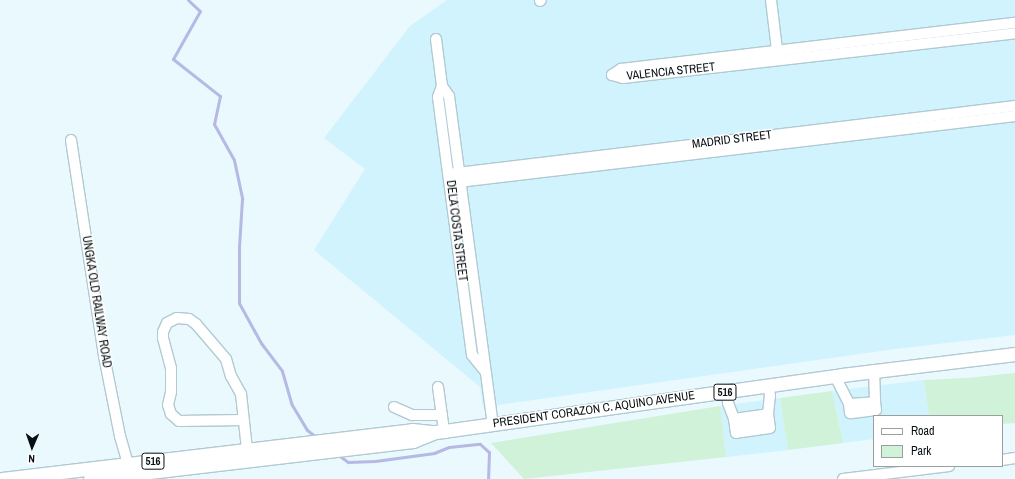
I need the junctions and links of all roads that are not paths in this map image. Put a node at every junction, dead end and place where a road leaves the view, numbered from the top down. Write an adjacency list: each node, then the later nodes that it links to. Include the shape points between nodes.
1 (771, 0): 5 (street)
2 (1015, 23): 5 (street, VALENCIA STREET)
3 (1015, 33): 5 (street, VALENCIA STREET)
4 (436, 39): 6 (street, DELA COSTA STREET)
5 (778, 55): 5 (street, VALENCIA STREET, via 621,69 612,75 623,78)
6 (442, 86): 10 (street, DELA COSTA STREET, via 449,96); 11 (street, DELA COSTA STREET, via 438,98)
7 (1015, 106): 10 (street, MADRID STREET)
8 (1015, 116): 10 (street, MADRID STREET)
9 (71, 140): 31 (street, UNGKA OLD RAILWAY ROAD, via 104,356)
10 (461, 177): 11 (street, MADRID STREET); 14 (street, DELA COSTA STREET)
11 (450, 179): 14 (street, DELA COSTA STREET, via 472,355)
12 (1015, 354): 13 (main road, PRESIDENT CORAZON C. AQUINO AVENUE / 516)
13 (874, 370): 15 (main road, PRESIDENT CORAZON C. AQUINO AVENUE / 516); 15 (street, via 876,410 850,413 849,404)
14 (485, 371): 24 (street, DELA COSTA STREET)
15 (835, 376): 16 (main road, PRESIDENT CORAZON C. AQUINO AVENUE / 516)
16 (769, 386): 18 (main road, PRESIDENT CORAZON C. AQUINO AVENUE / 516); 21 (street)
17 (438, 387): 20 (street)
18 (727, 391): 23 (street); 24 (main road, PRESIDENT CORAZON C. AQUINO AVENUE / 516)
19 (394, 408): 20 (street, via 412,415)
20 (442, 415): 25 (street)
21 (769, 417): 23 (street); 23 (street, via 770,428 736,433)
22 (244, 420): 22 (street, via 241,394 231,376 226,359 189,319 177,318 167,323 162,338 171,368 168,405 171,414 179,421); 27 (street)
23 (734, 422)
24 (493, 424): 25 (main road, PRESIDENT CORAZON C. AQUINO AVENUE / 516)
25 (440, 432): 26 (main road, PRESIDENT CORAZON C. AQUINO AVENUE / 516)
26 (413, 436): 27 (main road, PRESIDENT CORAZON C. AQUINO AVENUE / 516, via 329,440); 31 (main road, PRESIDENT CORAZON C. AQUINO AVENUE / 516, via 342,450)
27 (246, 449): 31 (main road, PRESIDENT CORAZON C. AQUINO AVENUE / 516)
28 (1015, 458): 29 (street)
29 (1003, 460)
30 (941, 467): 34 (street)
31 (126, 472): 32 (main road, PRESIDENT CORAZON C. AQUINO AVENUE / 516); 33 (main road, PRESIDENT CORAZON C. AQUINO AVENUE / 516)
32 (2, 479)
33 (90, 479)
34 (843, 479)

